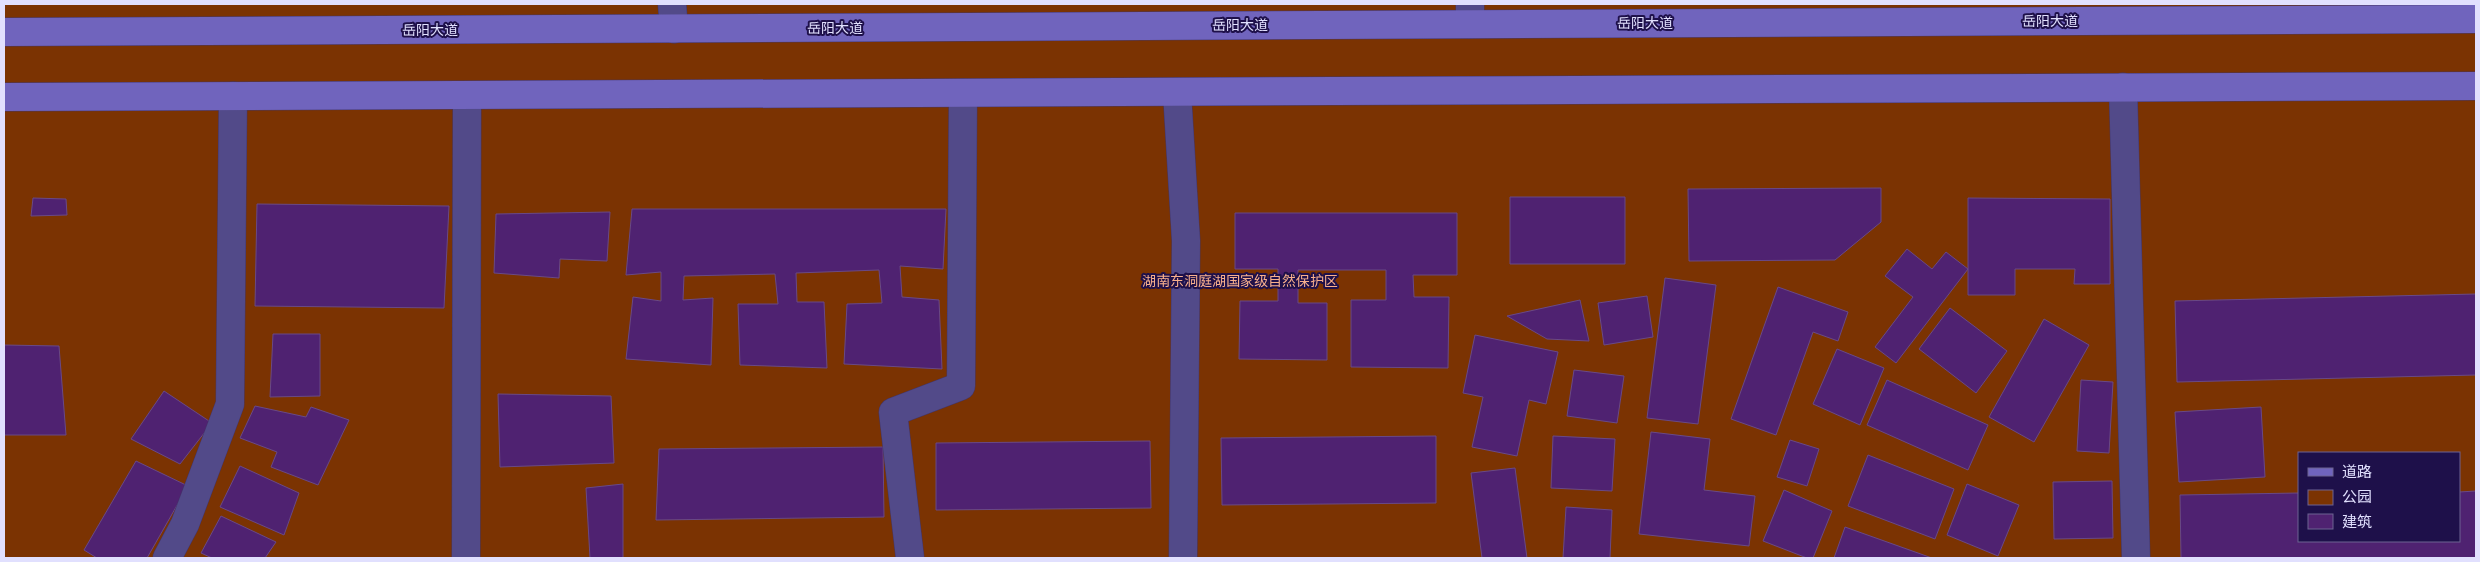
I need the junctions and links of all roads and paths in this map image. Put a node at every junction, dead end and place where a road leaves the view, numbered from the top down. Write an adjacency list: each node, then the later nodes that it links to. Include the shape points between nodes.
1 (1470, 14): 2 (main road, 岳阳大道); 3 (main road, 岳阳大道)
2 (673, 16): 4 (main road, 岳阳大道)
3 (2476, 20)
4 (4, 32)
5 (2476, 86): 6 (main road)
6 (2123, 87): 7 (main road); 16 (street)
7 (1177, 92): 8 (main road); 15 (street, via 1186,242)
8 (963, 93): 10 (main road); 14 (street, via 961,386 893,412)
9 (233, 96): 10 (main road); 11 (main road); 12 (street, via 230,404 185,524)
10 (467, 96): 13 (street)
11 (4, 97)
12 (167, 558)
13 (466, 558)
14 (910, 558)
15 (1183, 558)
16 (2136, 558)

